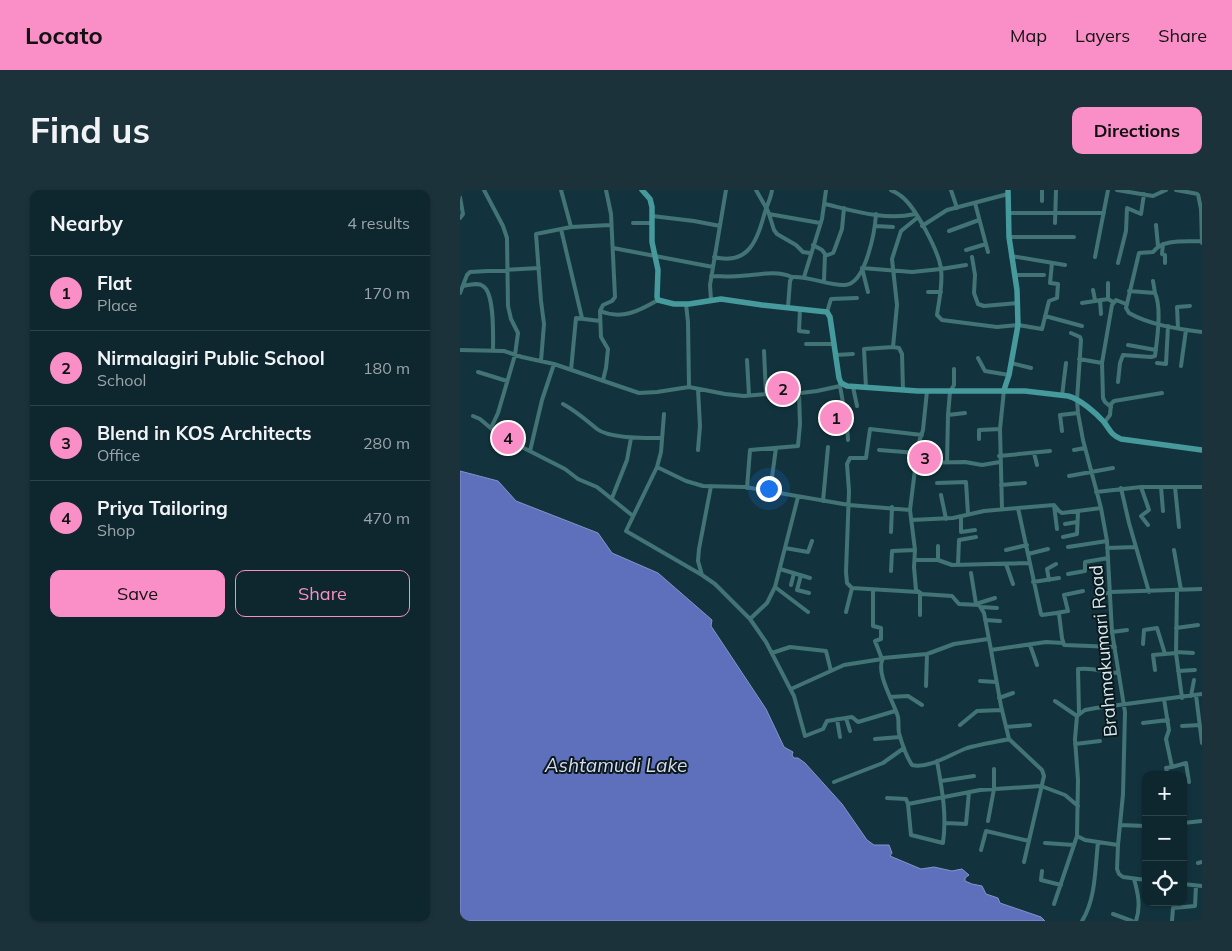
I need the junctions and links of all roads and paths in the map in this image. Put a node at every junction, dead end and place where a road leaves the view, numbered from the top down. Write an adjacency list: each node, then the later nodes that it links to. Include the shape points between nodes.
1 (484, 190): 77 (street, via 507,238)
2 (561, 190): 48 (street)
3 (606, 190): 43 (street)
4 (726, 190): 45 (street)
5 (756, 190): 26 (street)
6 (772, 190): 26 (street)
7 (826, 190): 25 (street)
8 (891, 190): 35 (street, via 906,200)
9 (951, 190): 28 (street)
10 (1042, 190): 23 (street)
11 (1056, 190): 31 (street)
12 (1108, 190): 32 (street)
13 (1117, 190): 18 (street)
14 (1166, 190): 20 (street, via 1153,196)
15 (1176, 190): 16 (street)
16 (1180, 190): 21 (street)
17 (645, 191): 38 (street, via 651,202)
18 (1125, 191): 20 (street)
19 (1008, 192): 24 (street); 30 (street)
20 (1144, 194): 71 (street, via 1141,214 1127,208 1126,231)
21 (1200, 194): 29 (street)
22 (460, 197): 36 (street, via 463,214)
23 (1042, 201)
24 (975, 202): 28 (street); 39 (street)
25 (825, 204): 27 (street); 41 (street)
26 (766, 208): 33 (street); 66 (street, via 757,240 744,254 731,260)
27 (844, 208): 34 (street); 63 (street, via 842,229 834,251)
28 (957, 208): 47 (street, via 947,210)
29 (1201, 210): 54 (street)
30 (1009, 213): 31 (street); 52 (street)
31 (1055, 213): 32 (street); 42 (street)
32 (1104, 213): 68 (street)
33 (769, 214): 41 (street); 62 (street, via 777,234 796,244 802,252)
34 (876, 214): 35 (street, via 897,217); 46 (street)
35 (915, 214): 37 (street)
36 (460, 218)
37 (918, 218): 47 (street); 79 (street, via 899,234)
38 (652, 220): 40 (street); 45 (street, via 694,221); 65 (street)
39 (979, 220): 51 (street); 55 (street)
40 (633, 223)
41 (820, 223): 57 (street)
42 (1055, 223)
43 (610, 224): 48 (street); 59 (street)
44 (1156, 225): 58 (street)
45 (720, 226): 66 (street)
46 (876, 226): 49 (street); 76 (street)
47 (922, 226): 78 (street, via 932,239)
48 (571, 227): 50 (street)
49 (893, 227)
50 (561, 229): 75 (street, via 536,234); 114 (street)
51 (950, 231)
52 (1009, 237): 53 (street); 64 (street)
53 (1074, 237)
54 (1202, 242): 56 (street)
55 (986, 244): 60 (street); 61 (street)
56 (1163, 244): 58 (street); 70 (street)
57 (813, 245): 62 (street); 63 (street)
58 (1158, 246): 90 (street, via 1153,252 1138,253)
59 (613, 248): 65 (street); 110 (street, via 615,297)
60 (966, 250)
61 (988, 252)
62 (810, 253): 84 (street)
63 (825, 256): 85 (street)
64 (1011, 256): 69 (street); 80 (street)
65 (655, 257): 74 (street); 98 (street)
66 (714, 257): 74 (street)
67 (972, 257): 103 (street, via 976,275 974,293 978,304)
68 (1095, 258)
69 (1052, 263): 73 (street); 113 (street, via 1050,283 1058,284 1057,298 1049,301)
70 (1165, 263)
71 (1118, 264)
72 (966, 265): 78 (street)
73 (1066, 265)
74 (713, 267): 82 (street)
75 (539, 268): 77 (street); 139 (street, via 544,324)
76 (862, 268): 79 (street); 85 (street, via 849,285); 91 (street)
77 (507, 269): 88 (street, via 470,272); 134 (street, via 508,306 518,333)
78 (941, 269): 79 (street); 93 (street)
79 (892, 270): 128 (street, via 897,305)
80 (1014, 275): 81 (street); 103 (street)
81 (1044, 275)
82 (711, 276): 83 (street, via 764,273); 99 (street)
83 (792, 277): 84 (street); 108 (street)
84 (804, 277): 85 (street)
85 (824, 281)
86 (1153, 281): 95 (street)
87 (1108, 283): 97 (street)
88 (463, 286): 94 (street); 131 (street, via 479,284 487,291)
89 (1093, 290): 100 (street)
90 (1129, 291): 95 (street); 106 (street)
91 (868, 292)
92 (928, 292): 93 (street)
93 (941, 292): 117 (street, via 937,315 942,320 997,327)
94 (460, 293)
95 (1155, 293): 116 (street)
96 (857, 298): 111 (street, via 831,299)
97 (1108, 299): 101 (street); 102 (street)
98 (658, 300): 105 (street); 110 (street, via 628,314)
99 (711, 300): 105 (street); 108 (street)
100 (1095, 300): 101 (street); 104 (street)
101 (1100, 300): 112 (street)
102 (1113, 302): 106 (street); 142 (street)
103 (1018, 303): 117 (street)
104 (1082, 303)
105 (686, 304): 155 (street)
106 (1126, 304): 116 (street, via 1132,314)
107 (1190, 306): 120 (street, via 1177,307)
108 (788, 307): 109 (street)
109 (800, 309): 111 (street); 122 (street, via 799,331)
110 (600, 311): 115 (street)
111 (827, 312): 126 (street)
112 (1101, 314)
113 (1045, 316): 117 (street, via 1042,329); 118 (street)
114 (582, 318): 115 (street); 148 (street, via 576,320)
115 (600, 321): 151 (street, via 602,340 608,350)
116 (1158, 324): 119 (street); 130 (street)
117 (1018, 325): 140 (street)
118 (1082, 326)
119 (1168, 326): 120 (street); 143 (street, via 1166,364)
120 (1178, 328): 121 (street)
121 (1186, 330): 123 (street); 145 (street)
122 (808, 332)
123 (1202, 332)
124 (1071, 333): 138 (street, Brahmakumari Road, via 1081,340)
125 (806, 344): 126 (street)
126 (834, 344): 135 (street)
127 (1128, 345): 130 (street)
128 (893, 347): 157 (street, via 864,349); 159 (street, via 899,348 902,354)
129 (460, 350): 131 (street)
130 (1156, 350): 153 (street, via 1155,356 1151,357 1123,355)
131 (493, 351): 134 (street)
132 (764, 351): 165 (street)
133 (853, 354): 135 (street)
134 (515, 355): 139 (street); 152 (street)
135 (836, 355): 154 (street)
136 (978, 358): 150 (street, via 985,371)
137 (747, 360): 166 (street)
138 (1079, 360): 142 (street); 168 (street, Brahmakumari Road)
139 (541, 361): 144 (street)
140 (1011, 363): 146 (street); 150 (street)
141 (1066, 363): 167 (street)
142 (1102, 363): 171 (street, via 1103,398)
143 (1157, 363)
144 (554, 364): 148 (street); 193 (street)
145 (1181, 366)
146 (1031, 368)
147 (954, 369): 162 (street, via 954,385)
148 (571, 370): 151 (street)
149 (478, 372): 152 (street)
150 (1009, 375): 160 (street)
151 (603, 380): 155 (street, via 639,393)
152 (507, 381): 178 (street)
153 (1118, 382)
154 (840, 385): 156 (street); 164 (street); 185 (street)
155 (690, 387): 158 (street)
156 (853, 387): 157 (street); 170 (street)
157 (866, 388): 159 (street)
158 (698, 389): 166 (street); 189 (street)
159 (903, 390): 161 (street)
160 (1004, 390): 162 (street); 167 (street); 179 (street)
161 (927, 391): 162 (street); 181 (street)
162 (950, 392): 175 (street)
163 (1162, 392): 171 (street, via 1114,401)
164 (799, 393): 165 (street); 187 (street, via 798,446)
165 (766, 394): 166 (street)
166 (750, 395)
167 (1062, 396): 168 (street)
168 (1077, 400): 173 (street, Brahmakumari Road); 177 (street)
169 (563, 404): 182 (street, via 598,430)
170 (856, 406)
171 (1111, 407): 177 (street)
172 (965, 413): 175 (street)
173 (1078, 413): 180 (street, via 1060,415); 188 (street, Brahmakumari Road)
174 (664, 414): 183 (street)
175 (948, 415): 198 (street)
176 (473, 416): 178 (street)
177 (1104, 422): 192 (street, via 1112,435 1120,439)
178 (491, 428): 193 (street)
179 (1000, 429): 184 (street, via 980,430); 197 (street)
180 (1062, 431)
181 (922, 435): 195 (street); 222 (street, via 870,429 866,458 848,460)
182 (631, 438): 183 (street); 220 (street, via 627,460)
183 (662, 438): 202 (street)
184 (980, 439)
185 (848, 440)
186 (828, 447): 221 (street)
187 (776, 448): 214 (street, via 750,450); 216 (street)
188 (1086, 448): 191 (street); 204 (street, Brahmakumari Road)
189 (698, 450)
190 (879, 450): 195 (street)
191 (1074, 450)
192 (1202, 450)
193 (530, 451): 220 (street, via 598,487)
194 (1050, 451): 196 (street)
195 (917, 453): 200 (street)
196 (1034, 453): 197 (street); 201 (street)
197 (1000, 456): 199 (street)
198 (947, 462): 199 (street, via 982,465); 200 (street)
199 (1000, 462): 208 (street)
200 (916, 463): 228 (street)
201 (1037, 466)
202 (658, 467): 209 (street, via 686,481); 232 (street)
203 (1113, 468): 204 (street)
204 (1092, 471): 205 (street); 217 (street, Brahmakumari Road)
205 (1069, 476)
206 (937, 483): 231 (street, via 966,482)
207 (1025, 483): 208 (street)
208 (1001, 484): 227 (street)
209 (711, 486): 214 (street); 270 (street, via 699,549)
210 (1141, 487): 211 (street); 215 (street); 238 (street, via 1149,510 1141,516)
211 (1161, 487): 212 (street); 229 (street)
212 (1175, 487): 213 (street); 239 (street)
213 (1202, 487)
214 (747, 488): 216 (street)
215 (1121, 488): 217 (street); 250 (street)
216 (770, 492): 219 (street)
217 (1096, 492): 226 (street, Brahmakumari Road)
218 (941, 495): 234 (street)
219 (798, 497): 221 (street); 251 (street)
220 (612, 498): 232 (street)
221 (823, 501): 222 (street)
222 (849, 505): 224 (street); 279 (street, via 846,579)
223 (1054, 505): 225 (street); 230 (street, via 1060,512); 240 (street)
224 (892, 507): 228 (street); 242 (street)
225 (1018, 508): 227 (street); 247 (street)
226 (1102, 508): 230 (street); 246 (street, Brahmakumari Road)
227 (1002, 509): 231 (street)
228 (910, 510): 235 (street)
229 (1163, 511)
230 (1078, 512): 236 (street)
231 (968, 514): 233 (street)
232 (633, 516): 270 (street, via 626,531)
233 (961, 517): 234 (street); 241 (street, via 961,532)
234 (946, 519): 235 (street)
235 (911, 520): 254 (street)
236 (1077, 522): 237 (street); 244 (street, via 1077,534)
237 (1066, 524)
238 (1148, 525)
239 (1179, 528)
240 (1057, 529)
241 (975, 530)
242 (891, 532)
243 (976, 537): 264 (street, via 959,540)
244 (1063, 537)
245 (812, 541): 251 (street, via 808,552)
246 (1107, 541): 249 (street); 252 (street, Brahmakumari Road)
247 (1027, 545): 255 (street); 257 (street)
248 (938, 546): 260 (street)
249 (1068, 547)
250 (1136, 547): 252 (street); 285 (street)
251 (786, 548): 265 (street)
252 (1107, 548): 258 (street, Brahmakumari Road)
253 (1048, 549): 257 (street)
254 (915, 550): 259 (street); 266 (street, via 892,552)
255 (1006, 550)
256 (1174, 550): 282 (street)
257 (1028, 554): 261 (street)
258 (1108, 558): 269 (street, via 1085,562 1085,571); 284 (street, Brahmakumari Road)
259 (915, 560): 260 (street); 287 (street, via 915,587)
260 (938, 560): 264 (street)
261 (1029, 563): 262 (street); 275 (street)
262 (1006, 564): 264 (street); 276 (street)
263 (1056, 564): 274 (street, via 1047,569)
264 (958, 565)
265 (780, 569): 267 (street); 278 (street)
266 (891, 571)
267 (794, 573): 271 (street); 277 (street)
268 (971, 573): 290 (street)
269 (1068, 574)
270 (702, 575): 297 (street)
271 (801, 575): 272 (street); 286 (street, via 797,590)
272 (810, 578)
273 (1059, 578): 274 (street)
274 (1049, 580): 275 (street)
275 (1033, 582): 295 (street, via 1041,614)
276 (1013, 584)
277 (791, 586)
278 (775, 587): 293 (street); 297 (street, via 766,603)
279 (852, 588): 281 (street); 294 (street)
280 (1202, 589): 282 (street)
281 (873, 590): 287 (street); 315 (street, via 874,626 881,628 881,639 875,641)
282 (1179, 590): 285 (street); 301 (street)
283 (1083, 591): 295 (street, via 1064,595 1068,611)
284 (1110, 592): 285 (street); 289 (street); 303 (street, Brahmakumari Road)
285 (1149, 592)
286 (809, 593)
287 (919, 593): 290 (street, via 949,595 959,604); 296 (street)
288 (995, 598): 290 (street)
289 (1095, 598)
290 (976, 604): 291 (street)
291 (981, 607): 292 (street); 298 (street)
292 (998, 608)
293 (808, 612)
294 (846, 612)
295 (1056, 613): 305 (street, via 1060,617)
296 (920, 615)
297 (750, 619): 311 (street)
298 (985, 620): 299 (street); 304 (street)
299 (1000, 621)
300 (1198, 625): 301 (street)
301 (1176, 628): 310 (street)
302 (1127, 630): 303 (street)
303 (1112, 632): 308 (street, Brahmakumari Road)
304 (988, 639): 309 (street); 313 (street, via 954,644)
305 (1063, 643): 307 (street); 308 (street, via 1066,646)
306 (1143, 644): 314 (street, via 1144,630 1157,628)
307 (1030, 645): 309 (street); 316 (street)
308 (1115, 647): 321 (street, Brahmakumari Road)
309 (991, 650): 324 (street)
310 (1176, 652): 312 (street); 314 (street); 320 (street)
311 (772, 653): 319 (street, via 790,647 826,651); 326 (street)
312 (1193, 653)
313 (927, 654): 315 (street); 325 (street)
314 (1165, 654): 317 (street, via 1153,655)
315 (882, 658): 319 (street, via 844,665); 330 (street, via 883,678)
316 (1037, 665)
317 (1156, 670)
318 (1195, 670): 320 (street)
319 (831, 671): 326 (street)
320 (1178, 671): 332 (street)
321 (1118, 673): 336 (street, Brahmakumari Road); 339 (street, via 1090,667 1078,669)
322 (1194, 680): 329 (street)
323 (980, 681): 324 (street)
324 (996, 682): 331 (street)
325 (926, 686)
326 (791, 689): 341 (street, via 805,736 823,729 827,721)
327 (1013, 693): 331 (street)
328 (1202, 694): 329 (street)
329 (1194, 696): 332 (street); 346 (street)
330 (890, 697): 335 (street, via 908,696); 338 (street)
331 (999, 698): 337 (street)
332 (1182, 698): 333 (street)
333 (1164, 699): 336 (street); 342 (street)
334 (1055, 701): 339 (street)
335 (922, 705)
336 (1124, 705): 339 (street); 377 (street, Brahmakumari Road, via 1126,742)
337 (1002, 710): 344 (street, via 977,711); 348 (street)
338 (895, 711): 340 (street, via 858,722); 351 (street)
339 (1078, 714): 356 (street)
340 (846, 718): 341 (street); 349 (street)
341 (838, 719): 350 (street)
342 (1168, 720): 343 (street); 359 (street, via 1166,739)
343 (1142, 723)
344 (960, 725)
345 (1030, 725): 348 (street)
346 (1200, 725): 347 (street); 355 (street)
347 (1182, 726)
348 (1006, 727): 353 (street)
349 (850, 731)
350 (840, 737)
351 (900, 737): 352 (street); 357 (street)
352 (875, 739)
353 (1009, 739): 358 (street, via 970,748); 366 (street, via 1042,770)
354 (1100, 741): 356 (street)
355 (1202, 743)
356 (1075, 744): 372 (street)
357 (904, 748): 358 (street, via 912,765); 364 (street, via 883,762)
358 (937, 761): 363 (street)
359 (1172, 767): 361 (street, via 1166,768); 365 (street, via 1186,763)
360 (994, 769): 367 (street)
361 (1166, 771)
362 (974, 776): 363 (street)
363 (941, 781): 369 (street)
364 (834, 782)
365 (1190, 782)
366 (1041, 786): 367 (street); 372 (street, via 1065,795); 380 (street)
367 (994, 789): 368 (street); 373 (street)
368 (969, 792): 369 (street); 375 (street, via 966,824)
369 (943, 796): 371 (street); 375 (street)
370 (887, 798): 371 (street, via 906,799)
371 (908, 804): 375 (street, via 911,836 943,843)
372 (1078, 806): 379 (street)
373 (988, 821)
374 (1202, 821): 376 (street)
375 (946, 823)
376 (1187, 823)
377 (1120, 825): 378 (street); 384 (street, Brahmakumari Road)
378 (1142, 826)
379 (1077, 836): 381 (street); 383 (street)
380 (1028, 841): 385 (street, via 986,831); 386 (street)
381 (1098, 842): 384 (street); 396 (street, via 1092,891)
382 (1045, 843): 383 (street)
383 (1074, 845): 390 (street)
384 (1118, 845): 388 (street, Brahmakumari Road, via 1119,874)
385 (981, 850)
386 (1024, 862)
387 (1042, 871): 390 (street, via 1041,880)
388 (1134, 879): 389 (street); 398 (street, via 1139,906)
389 (1142, 880)
390 (1061, 884): 394 (street)
391 (1187, 885): 392 (street)
392 (1196, 886): 393 (street); 399 (street, via 1195,906 1173,908)
393 (1202, 886)
394 (1054, 904)
395 (1113, 914): 397 (street)
396 (1082, 921)
397 (1132, 921)
398 (1136, 921)
399 (1172, 921)

